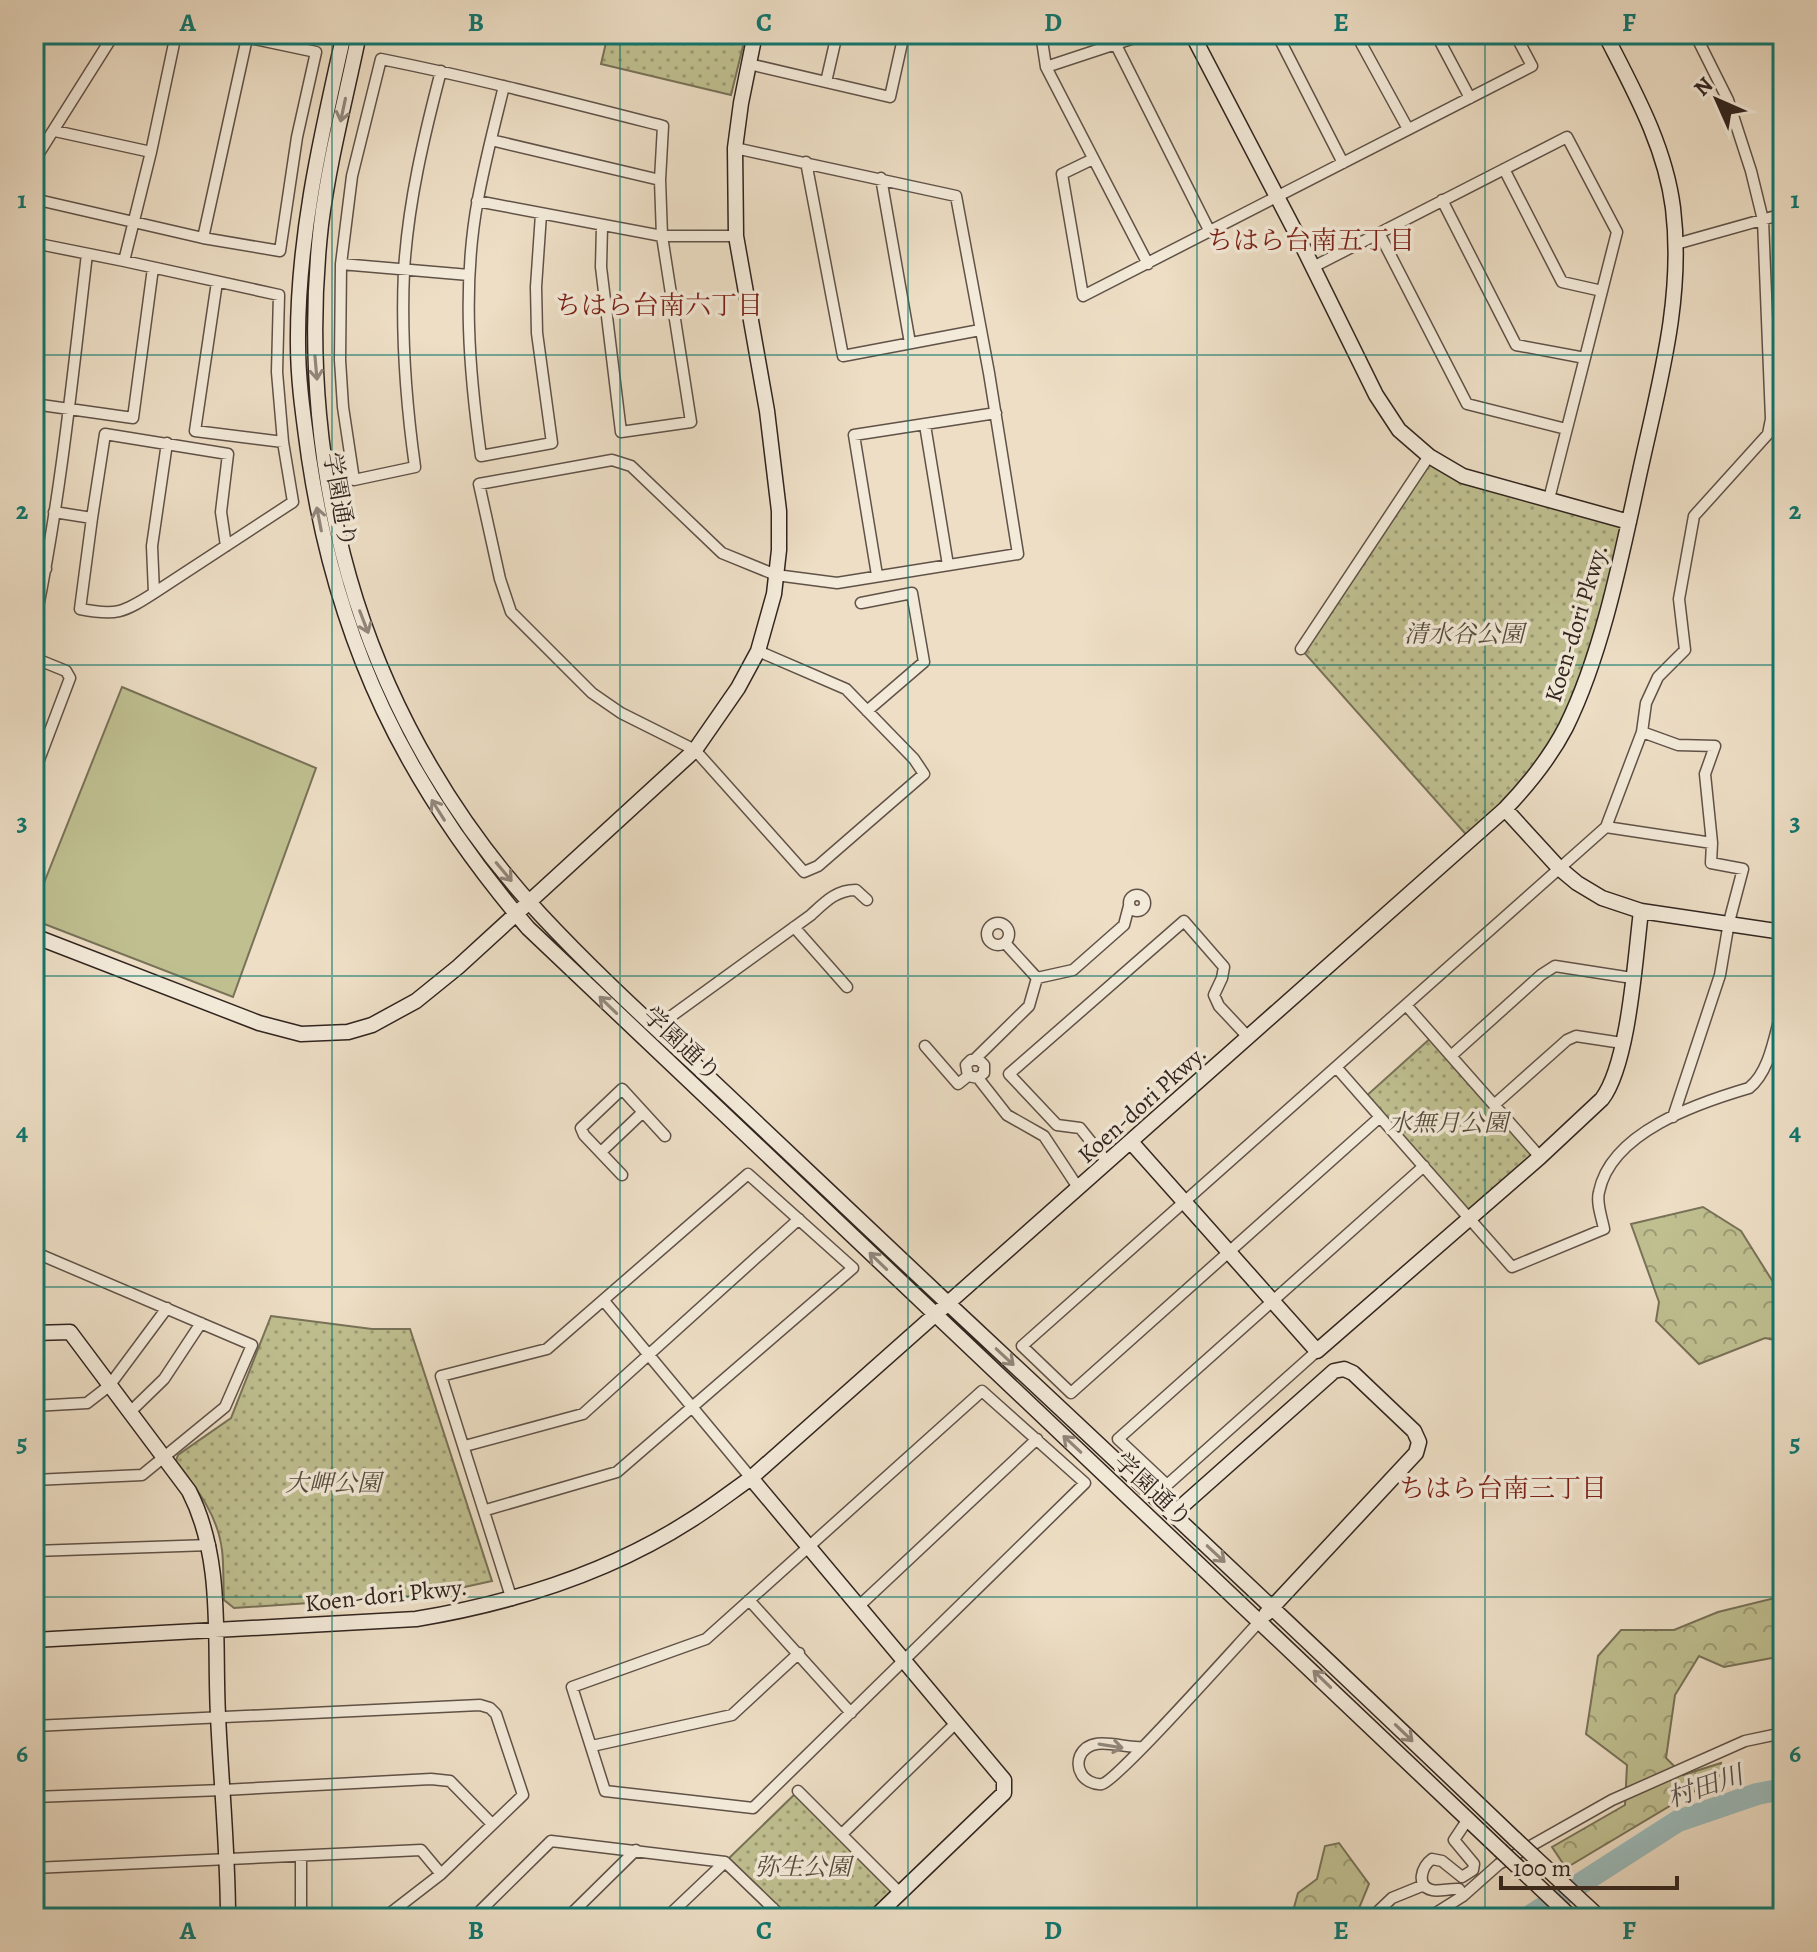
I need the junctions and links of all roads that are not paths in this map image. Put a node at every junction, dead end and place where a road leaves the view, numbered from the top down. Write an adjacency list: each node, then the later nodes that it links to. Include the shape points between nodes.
1 (114, 34): 29 (street)
2 (176, 34): 32 (street)
3 (231, 34): 19 (street)
4 (344, 34): 109 (street, 学園通り, one-way to 4, via 440,813 388,722 344,612 318,522 301,400 300,293 314,167)
5 (359, 34): 106 (street, 学園通り, one-way to 106, via 328,181 315,307 314,352 334,524 374,649 413,735 453,803)
6 (755, 34): 22 (street)
7 (837, 34): 25 (street)
8 (904, 34): 25 (street, via 890,97)
9 (1041, 34): 23 (street)
10 (1146, 34): 20 (street)
11 (1192, 34): 40 (street)
12 (1277, 34): 36 (street)
13 (1356, 34): 28 (street)
14 (1436, 34): 27 (street)
15 (1515, 34): 27 (street, via 1532,66)
16 (1605, 34): 55 (street, Koen-dori Pkwy., via 1658,146)
17 (1702, 34): 46 (street, via 1698,40 1728,100)
18 (1774, 34): 21 (street)
19 (247, 38): 53 (street); 53 (street, via 316,52 280,251)
20 (1115, 39): 23 (street); 49 (street)
21 (1783, 52)
22 (749, 64): 25 (street); 31 (street)
23 (1046, 67): 33 (street)
24 (441, 71): 26 (street); 58 (street, via 381,59 352,176); 62 (street, via 419,164)
25 (826, 82)
26 (504, 86): 30 (street); 39 (street, via 663,126)
27 (1470, 98): 28 (street)
28 (1408, 129): 36 (street)
29 (55, 131): 32 (street); 34 (street)
30 (491, 140): 39 (street); 43 (street)
31 (735, 148): 35 (street); 52 (street)
32 (151, 152): 47 (street)
33 (1093, 159): 59 (street); 59 (street, via 1062,174 1083,296)
34 (34, 161)
35 (806, 162): 38 (street); 68 (street, via 843,356)
36 (1343, 163): 40 (street)
37 (1504, 169): 42 (street); 65 (street, via 1562,282); 65 (street, via 1567,137 1617,232)
38 (881, 178): 66 (street, via 956,196); 68 (street)
39 (660, 180): 51 (street)
40 (1277, 197): 49 (street); 60 (street)
41 (34, 199): 47 (street)
42 (1442, 200): 50 (street); 70 (street, via 1516,345)
43 (477, 201): 44 (street); 63 (street)
44 (541, 214): 48 (street); 63 (street, via 537,333 552,443 481,456 473,401)
45 (1783, 214): 46 (street)
46 (1763, 220): 55 (street); 69 (street)
47 (134, 222): 53 (street); 57 (street)
48 (602, 226): 51 (street); 51 (street, via 601,267 621,432 691,422)
49 (1210, 232): 59 (street)
50 (1379, 233): 60 (street); 77 (street, via 1467,404)
51 (662, 236): 52 (street)
52 (736, 236): 89 (street, via 779,511)
53 (203, 238)
54 (34, 243): 56 (street)
55 (1676, 244): 84 (street, Koen-dori Pkwy., via 1671,328)
56 (87, 254): 57 (street); 72 (street)
57 (124, 261): 61 (street)
58 (341, 264): 62 (street); 62 (street, via 340,360 354,480 415,467 403,341)
59 (1148, 264)
60 (1313, 267): 80 (street, via 1387,416)
61 (153, 268): 64 (street); 72 (street, via 133,418)
62 (404, 269): 63 (street)
63 (469, 275)
64 (217, 282): 78 (street, via 279,295 277,372); 78 (street, via 195,431)
65 (1602, 291): 70 (street)
66 (980, 330): 68 (street); 73 (street)
67 (1783, 340): 69 (street)
68 (910, 343)
69 (1769, 344): 74 (street)
70 (1585, 358): 77 (street)
71 (34, 404): 72 (street)
72 (69, 408): 82 (street)
73 (996, 413): 76 (street); 87 (street, via 1018,554)
74 (1771, 419): 75 (street); 98 (street, via 1768,434 1694,516 1679,599 1685,650 1658,677 1646,703)
75 (1783, 422)
76 (925, 425): 87 (street); 90 (street, via 854,435)
77 (1566, 429): 81 (street)
78 (283, 442): 85 (street, via 293,502)
79 (167, 443): 83 (street, via 105,434); 85 (street, via 228,454 221,512); 91 (street, via 152,546)
80 (1429, 456): 81 (street, via 1463,476); 94 (street)
81 (1549, 499): 84 (street)
82 (54, 512): 83 (street); 88 (street)
83 (92, 518): 91 (street, via 80,609 109,615 124,612)
84 (1629, 522): 101 (street, Koen-dori Pkwy., via 1598,640 1566,725 1526,788)
85 (226, 546): 91 (street)
86 (34, 565): 88 (street)
87 (948, 565): 90 (street)
88 (46, 569): 93 (street)
89 (776, 575): 90 (street, via 837,583); 95 (street); 99 (street, via 722,553 631,466 612,460 479,484 511,612 592,693)
90 (877, 575)
91 (154, 593)
92 (861, 603): 97 (street, via 912,593 924,662)
93 (34, 611)
94 (1301, 649)
95 (758, 651): 97 (street, via 846,689); 99 (street)
96 (34, 658): 100 (street, via 66,671 70,678)
97 (867, 711): 99 (street, via 924,774 818,866 804,872)
98 (1642, 732): 102 (street); 103 (street, via 1678,745 1715,746 1705,774)
99 (695, 750): 106 (street)
100 (34, 773)
101 (1505, 809): 104 (street); 121 (street, Koen-dori Pkwy.)
102 (1606, 827): 103 (street); 104 (street)
103 (1712, 843): 110 (street, via 1711,863 1743,869)
104 (1559, 868): 108 (street, via 1602,898); 118 (street)
105 (867, 900): 111 (street, via 856,890 844,890)
106 (530, 902): 109 (street); 120 (street, 学園通り)
107 (1129, 906): 115 (street, via 1124,925 1073,970)
108 (1641, 911): 110 (street); 116 (street)
109 (517, 914): 113 (street, via 416,1001 372,1025 321,1034 259,1023); 149 (street, 学園通り, one-way to 109)
110 (1729, 922): 112 (street); 131 (street, via 1720,975)
111 (794, 927): 117 (street); 120 (street)
112 (1783, 932)
113 (34, 936)
114 (1005, 943): 115 (street)
115 (1037, 978): 125 (street, via 1029,1006)
116 (1632, 978): 122 (street); 124 (street, via 1555,966)
117 (847, 987)
118 (1406, 1005): 124 (street); 126 (street)
119 (1783, 1006): 131 (street, via 1756,1083)
120 (655, 1028): 147 (street, 学園通り)
121 (1249, 1038): 133 (street, Koen-dori Pkwy.); 136 (street, via 1214,995 1222,962 1184,921 1009,1074 1057,1125 1080,1128)
122 (1622, 1043): 128 (street, via 1576,1036 1567,1040); 135 (street, via 1609,1089)
123 (925, 1046): 127 (street, via 958,1084)
124 (1451, 1056): 128 (street)
125 (975, 1059): 127 (street, via 966,1065); 127 (street, via 985,1069)
126 (1336, 1067): 130 (street); 140 (street)
127 (973, 1077): 139 (street, via 1007,1115 1044,1136)
128 (1494, 1105): 135 (street)
129 (643, 1112): 132 (street); 134 (street); 134 (street, via 622,1089 581,1128)
130 (1380, 1117): 137 (street); 144 (street)
131 (1673, 1117): 141 (street, via 1616,1154 1599,1191 1604,1229 1512,1267)
132 (665, 1136)
133 (1131, 1142): 136 (street, Koen-dori Pkwy.); 140 (street)
134 (601, 1152): 138 (street)
135 (1540, 1157): 141 (street)
136 (1108, 1163): 139 (street, Koen-dori Pkwy.)
137 (1424, 1166): 141 (street); 146 (street)
138 (622, 1175)
139 (1079, 1189): 147 (street, Koen-dori Pkwy.)
140 (1185, 1203): 144 (street); 144 (street, via 1022,1346 1071,1393)
141 (1470, 1218): 152 (street)
142 (799, 1219): 145 (street, via 748,1174); 153 (street); 156 (street, via 853,1268)
143 (34, 1252): 148 (street)
144 (1229, 1252): 146 (street)
145 (604, 1301): 153 (street); 159 (street, via 547,1349 441,1376)
146 (1272, 1301): 152 (street); 152 (street, via 1118,1439 1167,1485)
147 (949, 1304): 149 (street, Koen-dori Pkwy.); 164 (street, 学園通り, one-way to 164)
148 (167, 1308): 150 (street); 154 (street)
149 (935, 1315): 161 (street, Koen-dori Pkwy.); 172 (street, 学園通り, one-way to 149)
150 (201, 1323): 157 (street, via 164,1379); 160 (street, via 252,1345 225,1407)
151 (34, 1333): 154 (street, via 70,1332)
152 (1317, 1351)
153 (648, 1355): 156 (street); 159 (street, via 583,1414)
154 (109, 1386): 155 (street, via 87,1403); 157 (street)
155 (34, 1406)
156 (694, 1408): 161 (street); 163 (street, via 617,1472)
157 (129, 1413): 160 (street)
158 (1037, 1439): 165 (street, via 982,1391); 170 (street); 176 (street, via 1085,1483)
159 (465, 1446): 163 (street)
160 (163, 1458): 162 (street, via 142,1475); 166 (street, via 189,1491)
161 (751, 1478): 165 (street); 168 (street, Koen-dori Pkwy., via 655,1541)
162 (34, 1480)
163 (486, 1510): 168 (street)
164 (1173, 1514): 171 (street, 学園通り, one-way to 171); 171 (street, via 1322,1380 1334,1371 1353,1373 1414,1431 1416,1453)
165 (808, 1544): 169 (street); 170 (street)
166 (210, 1545): 167 (street); 173 (street)
167 (34, 1551)
168 (512, 1600): 173 (street, Koen-dori Pkwy., via 416,1619)
169 (749, 1600): 175 (street); 182 (street, via 706,1639 572,1687)
170 (859, 1606): 176 (street)
171 (1273, 1607): 172 (street); 212 (street, 学園通り, one-way to 212, bridge)
172 (1260, 1621): 183 (street); 187 (street, 学園通り, one-way to 172)
173 (215, 1631): 174 (street, Koen-dori Pkwy.); 178 (street)
174 (34, 1640)
175 (799, 1653): 177 (street); 182 (street, via 732,1715)
176 (905, 1660): 177 (street); 179 (street)
177 (851, 1713): 182 (street, via 753,1808 605,1791)
178 (218, 1717): 180 (street); 184 (street); 188 (street, via 490,1708 524,1790)
179 (957, 1722): 189 (street); 197 (street, via 1004,1780 1004,1793)
180 (34, 1726)
181 (1783, 1733): 198 (street, via 1745,1741 1612,1800 1499,1864)
182 (592, 1746)
183 (1142, 1747): 183 (street, one-way to 183, via 1101,1784 1081,1774 1082,1751 1092,1744)
184 (223, 1790): 186 (street); 188 (street, via 450,1781); 192 (street)
185 (798, 1791): 189 (street)
186 (34, 1797)
187 (1468, 1819): 196 (street, via 1454,1840 1474,1864 1473,1870 1462,1877 1432,1859 1421,1875); 211 (street, 学園通り, bridge)
188 (492, 1824): 195 (street)
189 (842, 1834): 197 (street)
190 (636, 1850): 193 (street); 203 (street, via 551,1841); 204 (street)
191 (301, 1857): 192 (street); 195 (street, via 421,1850); 201 (street, via 301,1911)
192 (228, 1859): 194 (street); 200 (street)
193 (725, 1862): 199 (street); 205 (street)
194 (34, 1868)
195 (441, 1874): 202 (street)
196 (1424, 1885): 198 (street, via 1432,1890 1459,1889); 209 (street, via 1392,1898)
197 (900, 1893): 208 (street)
198 (1463, 1896): 210 (street)
199 (773, 1908): 206 (street); 207 (street)
200 (228, 1918)
201 (306, 1918)
202 (384, 1918)
203 (473, 1918)
204 (567, 1918)
205 (666, 1918)
206 (763, 1918)
207 (783, 1918)
208 (874, 1918)
209 (1371, 1918)
210 (1428, 1918)
211 (1572, 1918)
212 (1600, 1918)

